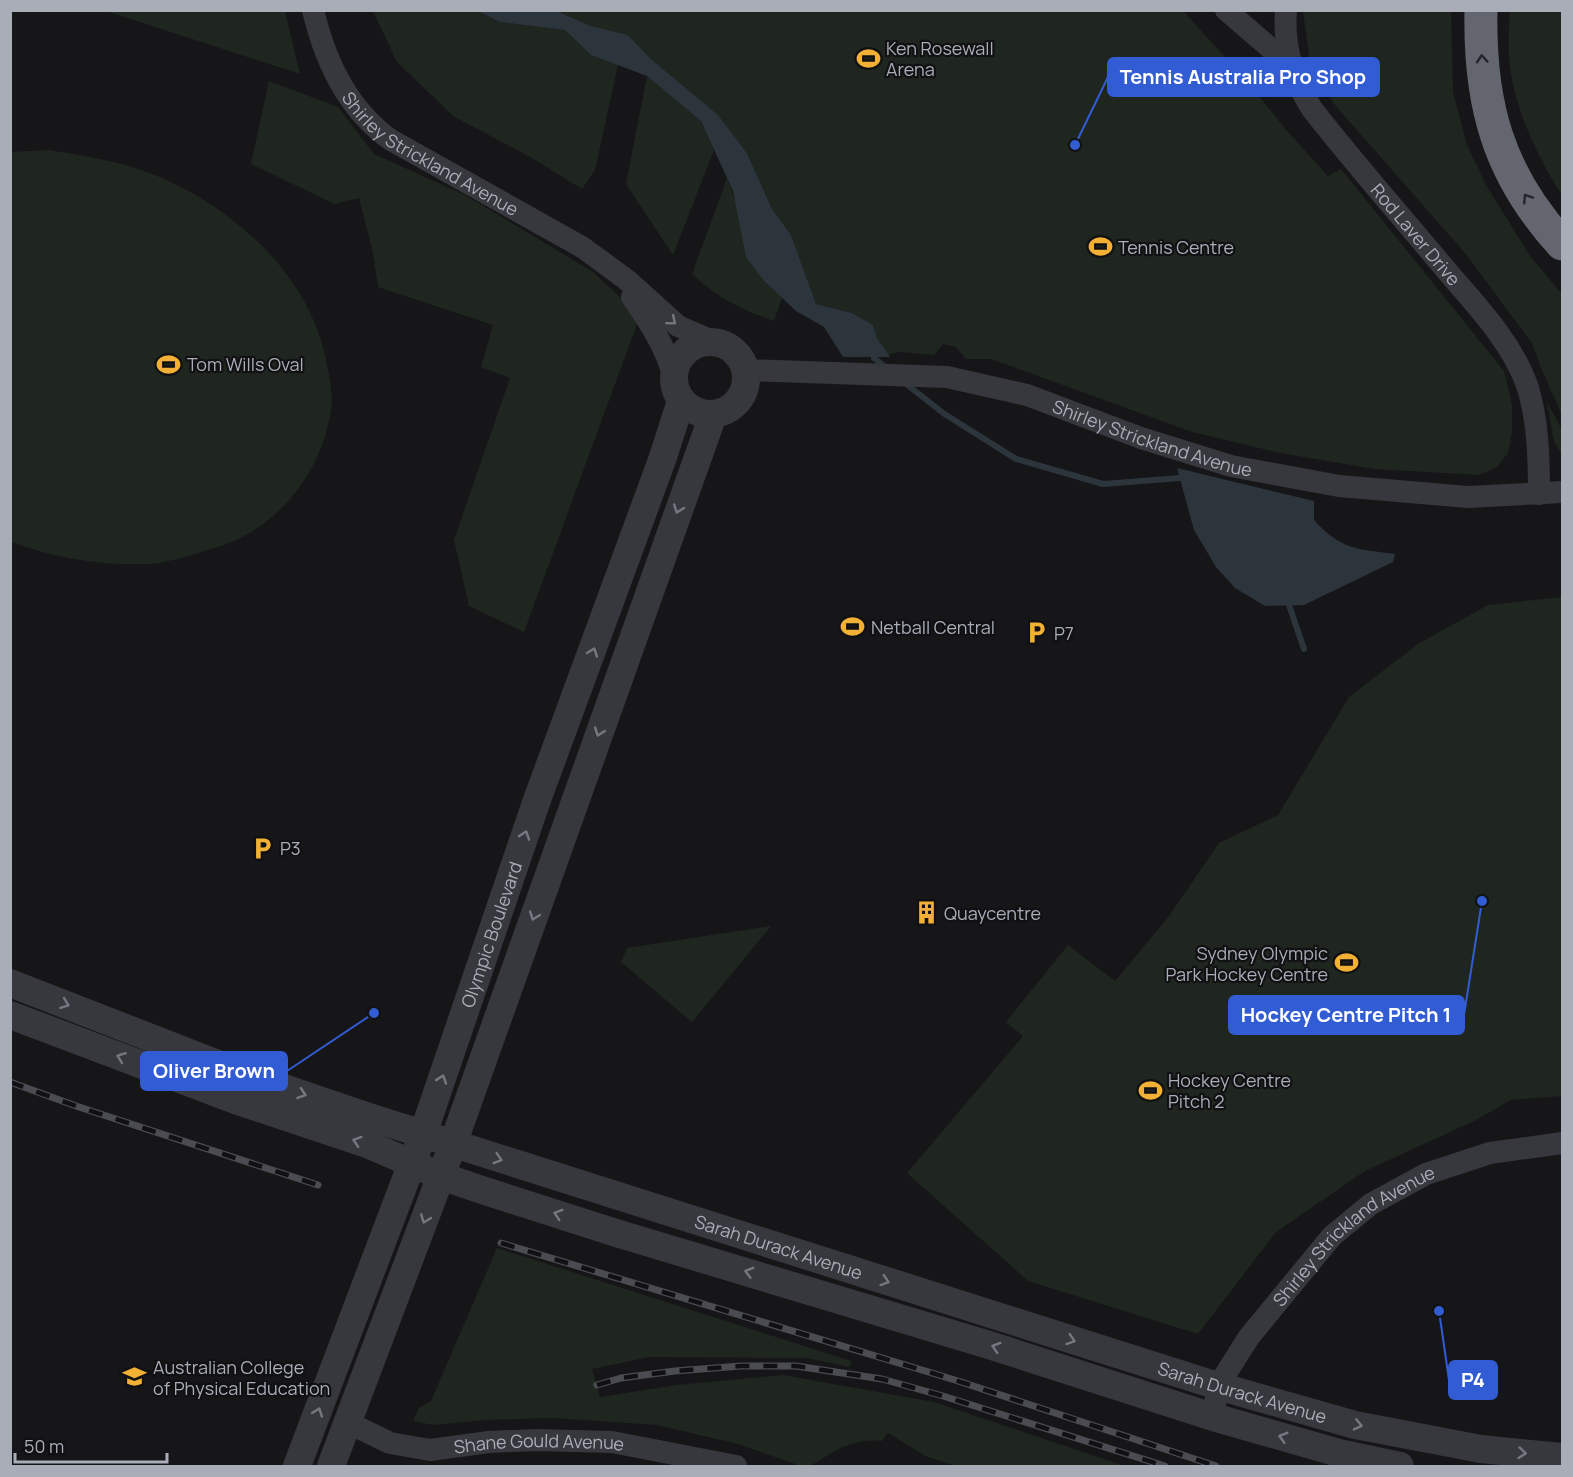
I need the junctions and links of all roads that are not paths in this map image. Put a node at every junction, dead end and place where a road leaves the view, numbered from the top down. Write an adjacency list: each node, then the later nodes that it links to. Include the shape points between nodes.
1 (313, 10): 7 (street, Shirley Strickland Avenue, via 319,35 347,97 376,130)
2 (1226, 10): 5 (street, via 1277,54)
3 (1286, 10): 5 (street, Rod Laver Drive)
4 (1481, 10): 6 (highway, one-way to 4, via 1525,197 1495,133 1483,76)
5 (1289, 58): 15 (street, Rod Laver Drive, via 1312,109 1512,353 1526,383 1534,416)
6 (1563, 244)
7 (595, 255): 8 (street, Shirley Strickland Avenue, one-way to 8, via 678,326); 10 (street, Shirley Strickland Avenue, via 648,320)
8 (717, 343): 9 (street, via 735,352); 10 (street, via 706,342 688,350 676,365)
9 (745, 370): 11 (street, via 741,397 729,410); 15 (street, Shirley Strickland Avenue, via 947,376 1027,394 1141,438 1231,466 1339,486 1426,494)
10 (678, 389): 11 (street, via 695,411); 12 (street, Olympic Boulevard)
11 (712, 415): 13 (street, Olympic Boulevard)
12 (662, 460): 13 (street); 18 (street, Olympic Boulevard, one-way to 12, via 537,800)
13 (692, 470): 20 (street, Olympic Boulevard, one-way to 20)
14 (1563, 492): 15 (street, Shirley Strickland Avenue)
15 (1539, 494)
16 (10, 983): 18 (street, Sarah Durack Avenue, one-way to 18, via 246,1075)
17 (10, 1015): 21 (street, Sarah Durack Avenue, one-way to 17)
18 (423, 1134): 20 (street, Sarah Durack Avenue); 21 (street, Olympic Boulevard)
19 (1563, 1143): 25 (street, Shirley Strickland Avenue, via 1479,1156 1426,1173 1371,1204 1332,1236 1249,1337)
20 (453, 1144): 22 (street, Olympic Boulevard); 23 (street, Sarah Durack Avenue, one-way to 23)
21 (411, 1163): 22 (street, Sarah Durack Avenue); 29 (street, Olympic Boulevard, one-way to 21)
22 (441, 1176): 24 (street, Sarah Durack Avenue, one-way to 22); 27 (street, Olympic Boulevard, one-way to 27)
23 (806, 1256): 24 (street); 25 (street, Sarah Durack Avenue, one-way to 25)
24 (797, 1286): 26 (street, Sarah Durack Avenue, one-way to 24)
25 (1218, 1386): 26 (street, Shirley Strickland Avenue); 28 (street, Sarah Durack Avenue, one-way to 28, via 1355,1425 1481,1449)
26 (1213, 1417): 32 (street, Sarah Durack Avenue, one-way to 26)
27 (347, 1422): 30 (street, Olympic Boulevard); 31 (street, Shane Gould Avenue, via 390,1443 430,1450 536,1440 612,1442)
28 (1563, 1457)
29 (297, 1467)
30 (331, 1467)
31 (736, 1467)
32 (1400, 1467)

